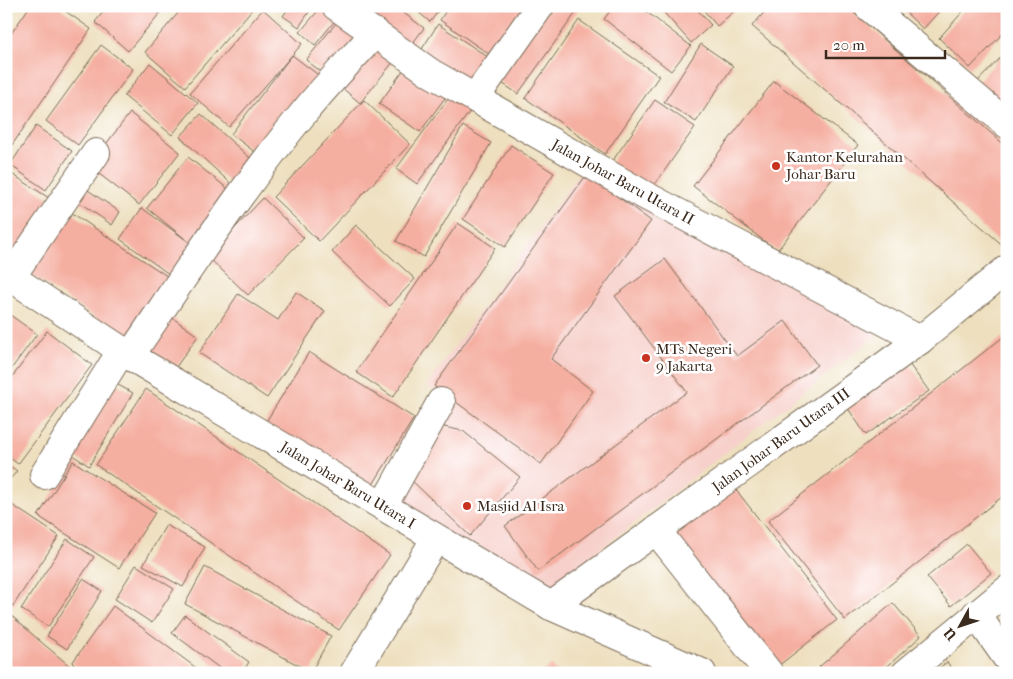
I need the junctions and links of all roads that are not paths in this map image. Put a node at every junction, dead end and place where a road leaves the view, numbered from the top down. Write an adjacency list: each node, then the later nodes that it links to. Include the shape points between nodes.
1 (336, 6): 4 (street, Jalan Johar Baru Utara II)
2 (540, 6): 5 (street)
3 (868, 6): 6 (street)
4 (375, 33): 5 (street, Jalan Johar Baru Utara II, via 430,73); 11 (street, via 264,163 173,293)
5 (475, 98): 10 (street, Jalan Johar Baru Utara II, via 646,196)
6 (1007, 124)
7 (96, 153): 9 (street)
8 (1007, 269): 10 (street, Jalan Johar Baru Utara III)
9 (9, 276): 11 (street, Jalan Johar Baru Utara I)
10 (920, 340): 15 (street, Jalan Johar Baru Utara III)
11 (126, 353): 13 (street); 14 (street, Jalan Johar Baru Utara I)
12 (441, 402): 14 (street)
13 (44, 475)
14 (382, 506): 16 (street, Jalan Johar Baru Utara I)
15 (656, 530): 18 (street, Jalan Johar Baru Utara III); 23 (street)
16 (436, 538): 18 (street, Jalan Johar Baru Utara I); 21 (street)
17 (1007, 590): 19 (street)
18 (551, 606): 22 (street, Jalan Johar Baru Utara I)
19 (976, 614): 20 (street); 24 (street)
20 (1007, 658)
21 (354, 673)
22 (702, 673)
23 (769, 673)
24 (906, 673)

